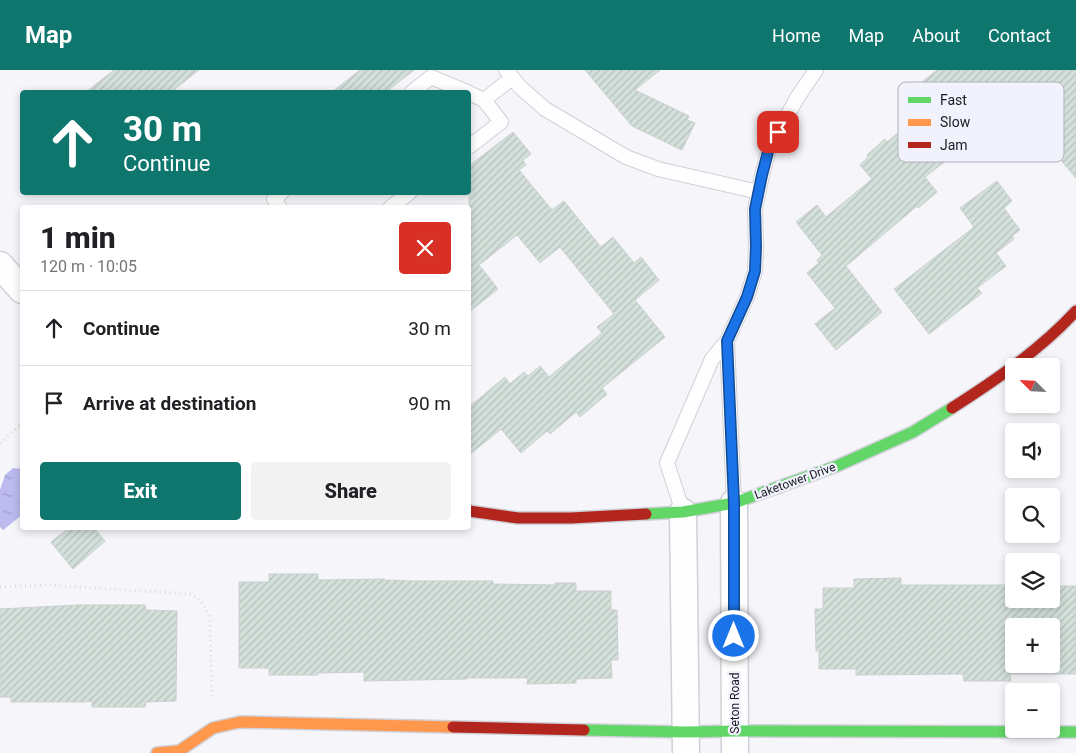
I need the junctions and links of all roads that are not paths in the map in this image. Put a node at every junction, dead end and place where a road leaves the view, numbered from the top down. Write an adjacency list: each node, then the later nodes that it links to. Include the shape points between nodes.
1 (816, 70): 8 (lane, via 769,148)
2 (509, 74): 6 (lane); 8 (lane, via 545,109 626,157 658,169)
3 (415, 90): 4 (lane, via 431,77)
4 (461, 90)
5 (471, 94): 6 (lane)
6 (484, 100): 7 (lane, via 501,122)
7 (471, 145)
8 (759, 192): 16 (lane, via 755,209 755,271)
9 (279, 195): 11 (lane, via 274,199)
10 (406, 195): 12 (lane)
11 (278, 205)
12 (394, 205)
13 (0, 265): 14 (street)
14 (20, 288)
15 (1076, 311): 17 (street, Laketower Drive, via 1019,362 914,432 837,466)
16 (727, 341): 17 (lane); 19 (lane, via 712,359 667,463)
17 (734, 503): 19 (street, Laketower Drive); 22 (street, Seton Road)
18 (471, 511): 19 (street, Laketower Drive, via 518,518)
19 (683, 512): 21 (street)
20 (1076, 732): 22 (street)
21 (686, 742): 22 (street); 23 (street, via 240,722 213,728 179,751)
22 (735, 742)
23 (157, 753)

